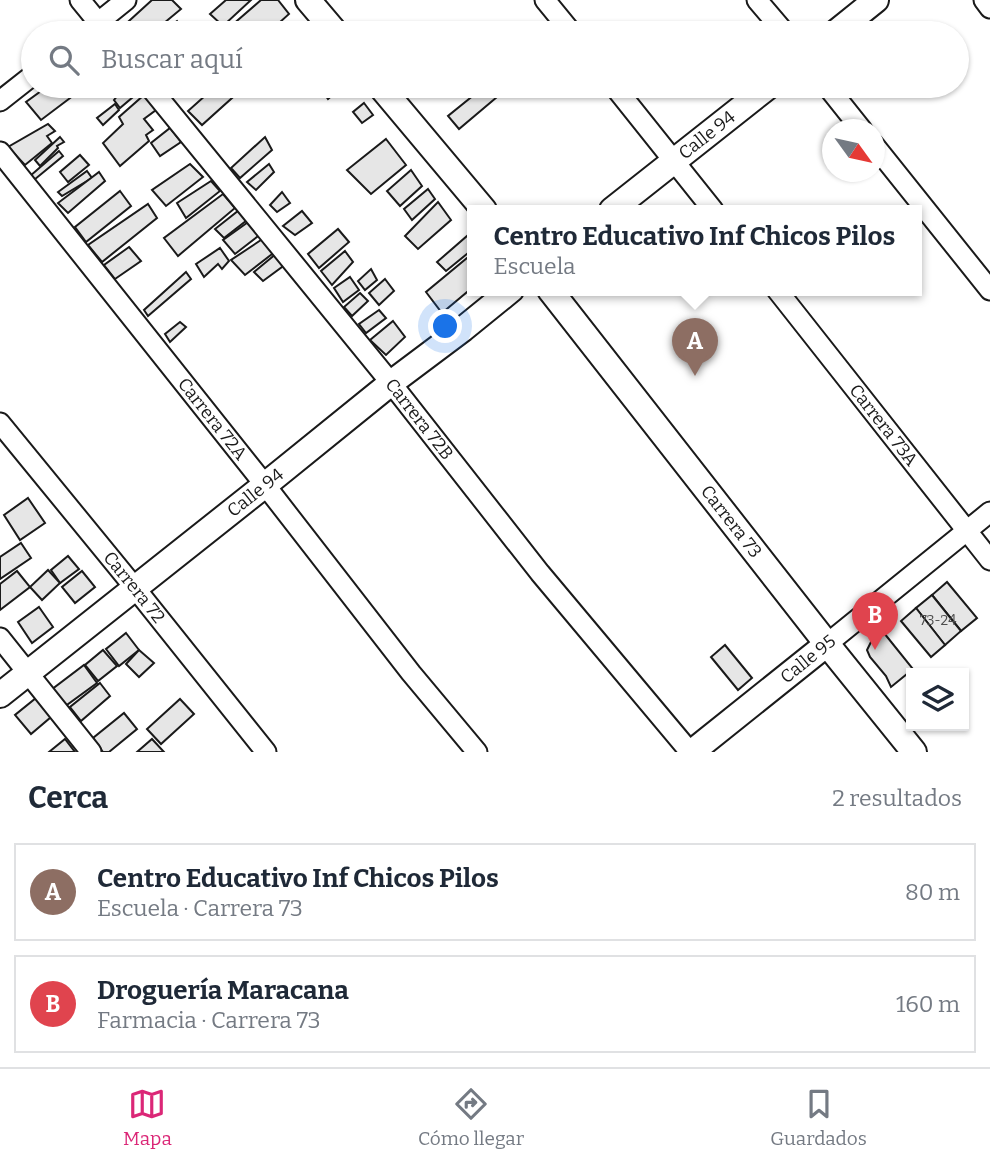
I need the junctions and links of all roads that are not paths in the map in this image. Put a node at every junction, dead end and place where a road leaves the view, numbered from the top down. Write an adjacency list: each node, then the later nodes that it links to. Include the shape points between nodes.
1 (80, 0): 9 (street)
2 (126, 0): 10 (street)
3 (308, 0): 11 (street)
4 (545, 0): 12 (street)
5 (757, 0): 13 (street)
6 (876, 0): 14 (street)
7 (984, 0): 8 (street)
8 (990, 8)
9 (91, 21)
10 (105, 21)
11 (326, 21)
12 (562, 21)
13 (775, 21)
14 (850, 21)
15 (21, 84): 21 (street)
16 (159, 98): 33 (street, Carrera 72B)
17 (390, 98): 26 (street)
18 (624, 98): 25 (street)
19 (754, 98): 25 (street, Calle 94)
20 (837, 98): 22 (street)
21 (0, 101)
22 (853, 119)
23 (0, 152): 35 (street, Carrera 72A)
24 (885, 159): 29 (street)
25 (674, 160): 27 (street, Calle 94); 28 (street)
26 (480, 205)
27 (617, 205)
28 (709, 205)
29 (990, 290)
30 (504, 296): 33 (street, Calle 94)
31 (555, 296): 41 (street, Carrera 73)
32 (782, 296): 37 (street, Carrera 73A)
33 (390, 383): 35 (street, Calle 94); 47 (street, Carrera 72B, via 540,573)
34 (0, 423): 39 (street, Carrera 72)
35 (265, 485): 39 (street, Calle 94); 46 (street, Carrera 72A)
36 (990, 512): 37 (street, Calle 95)
37 (967, 530): 38 (street, Carrera 73A); 41 (street, Calle 95)
38 (990, 560)
39 (135, 588): 42 (street, Calle 94); 45 (street, Carrera 72)
40 (0, 638): 42 (street)
41 (827, 644): 47 (street, Calle 95); 48 (street, Carrera 73)
42 (28, 673): 43 (street, Calle 94); 44 (street)
43 (0, 695)
44 (91, 752)
45 (266, 752)
46 (477, 752)
47 (691, 752)
48 (914, 752)

